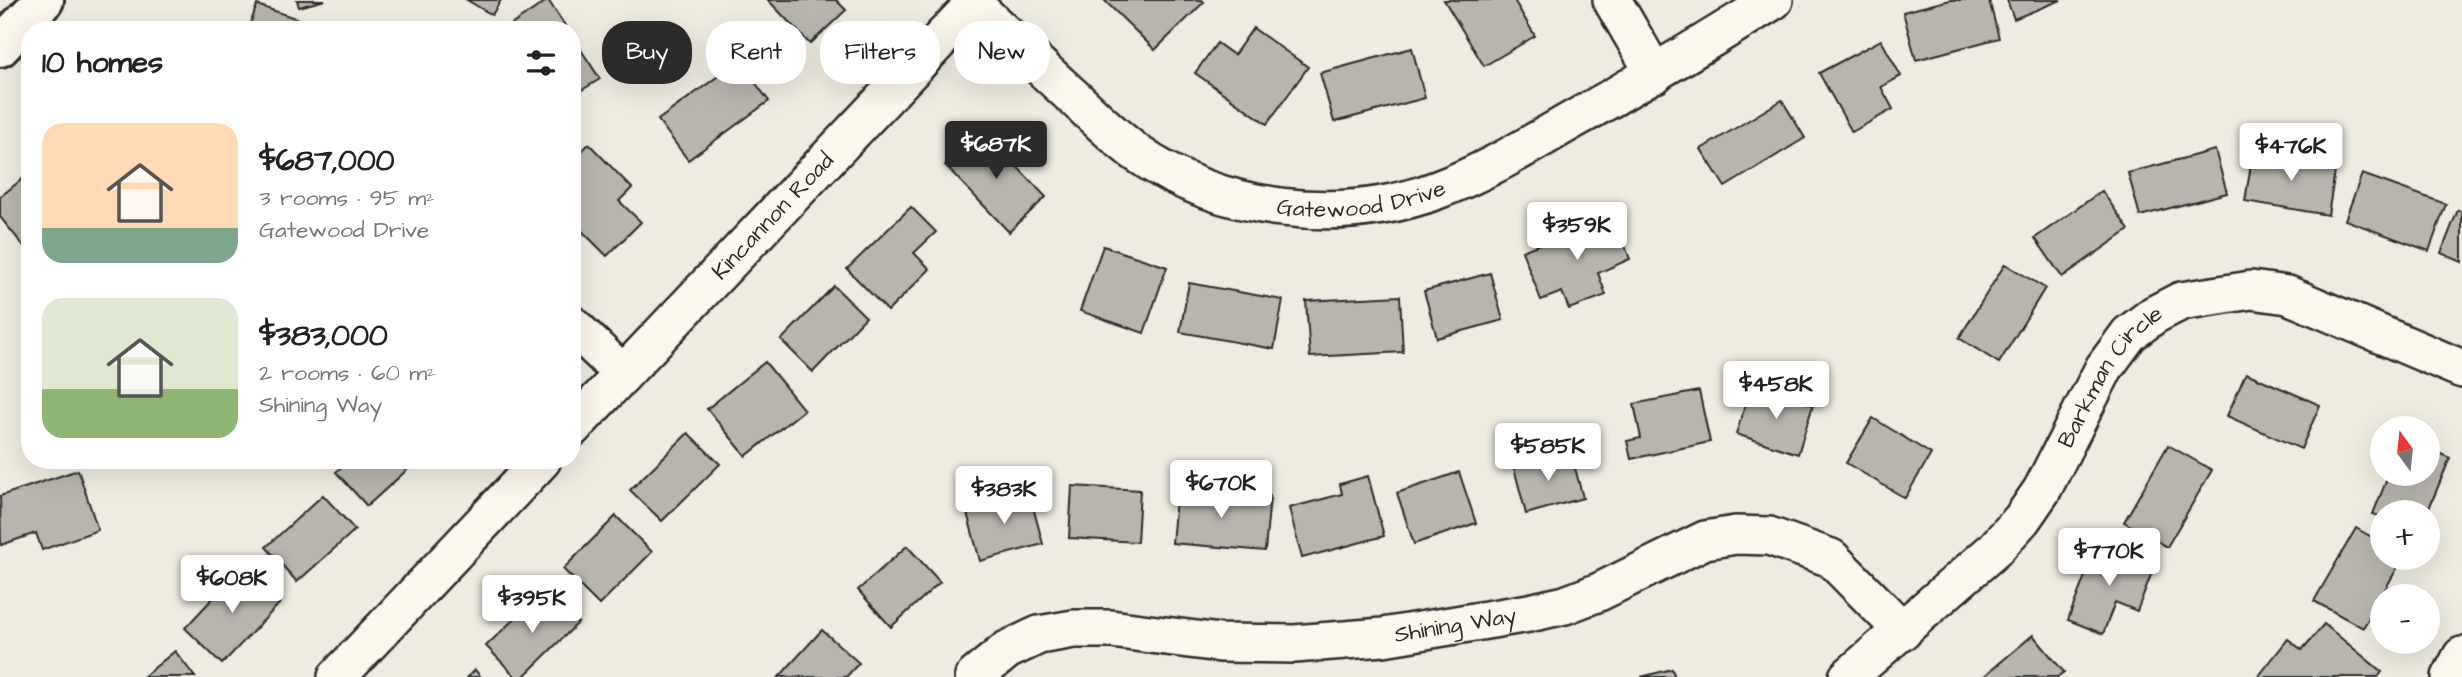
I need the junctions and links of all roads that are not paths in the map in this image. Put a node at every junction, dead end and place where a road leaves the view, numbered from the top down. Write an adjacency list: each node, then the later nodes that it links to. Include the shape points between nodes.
1 (44, 0): 5 (main road)
2 (1612, 0): 8 (street)
3 (1774, 0): 8 (street, Gatewood Drive)
4 (971, 2): 8 (street, Gatewood Drive, via 1138,154 1182,179 1229,197 1280,206 1330,210 1378,206 1435,192 1479,174); 11 (street, Kincannon Road)
5 (24, 21)
6 (21, 25): 7 (main road)
7 (0, 47)
8 (1655, 74)
9 (581, 334): 11 (street)
10 (2462, 369): 14 (street, Barkman Circle, via 2288,295 2251,290 2181,301 2129,334 2104,368 2042,490 2022,519)
11 (623, 374): 12 (street, Kincannon Road)
12 (581, 418)
13 (533, 469): 16 (street)
14 (1903, 631): 17 (street, Shining Way, via 1831,558 1769,536 1736,535 1705,540 1599,592 1530,613 1383,637 1294,644 1220,643 1111,629 1074,629 1039,635 1007,650); 18 (street, Barkman Circle)
15 (2462, 656): 19 (street)
16 (337, 677)
17 (974, 677)
18 (1849, 677)
19 (2451, 677)

